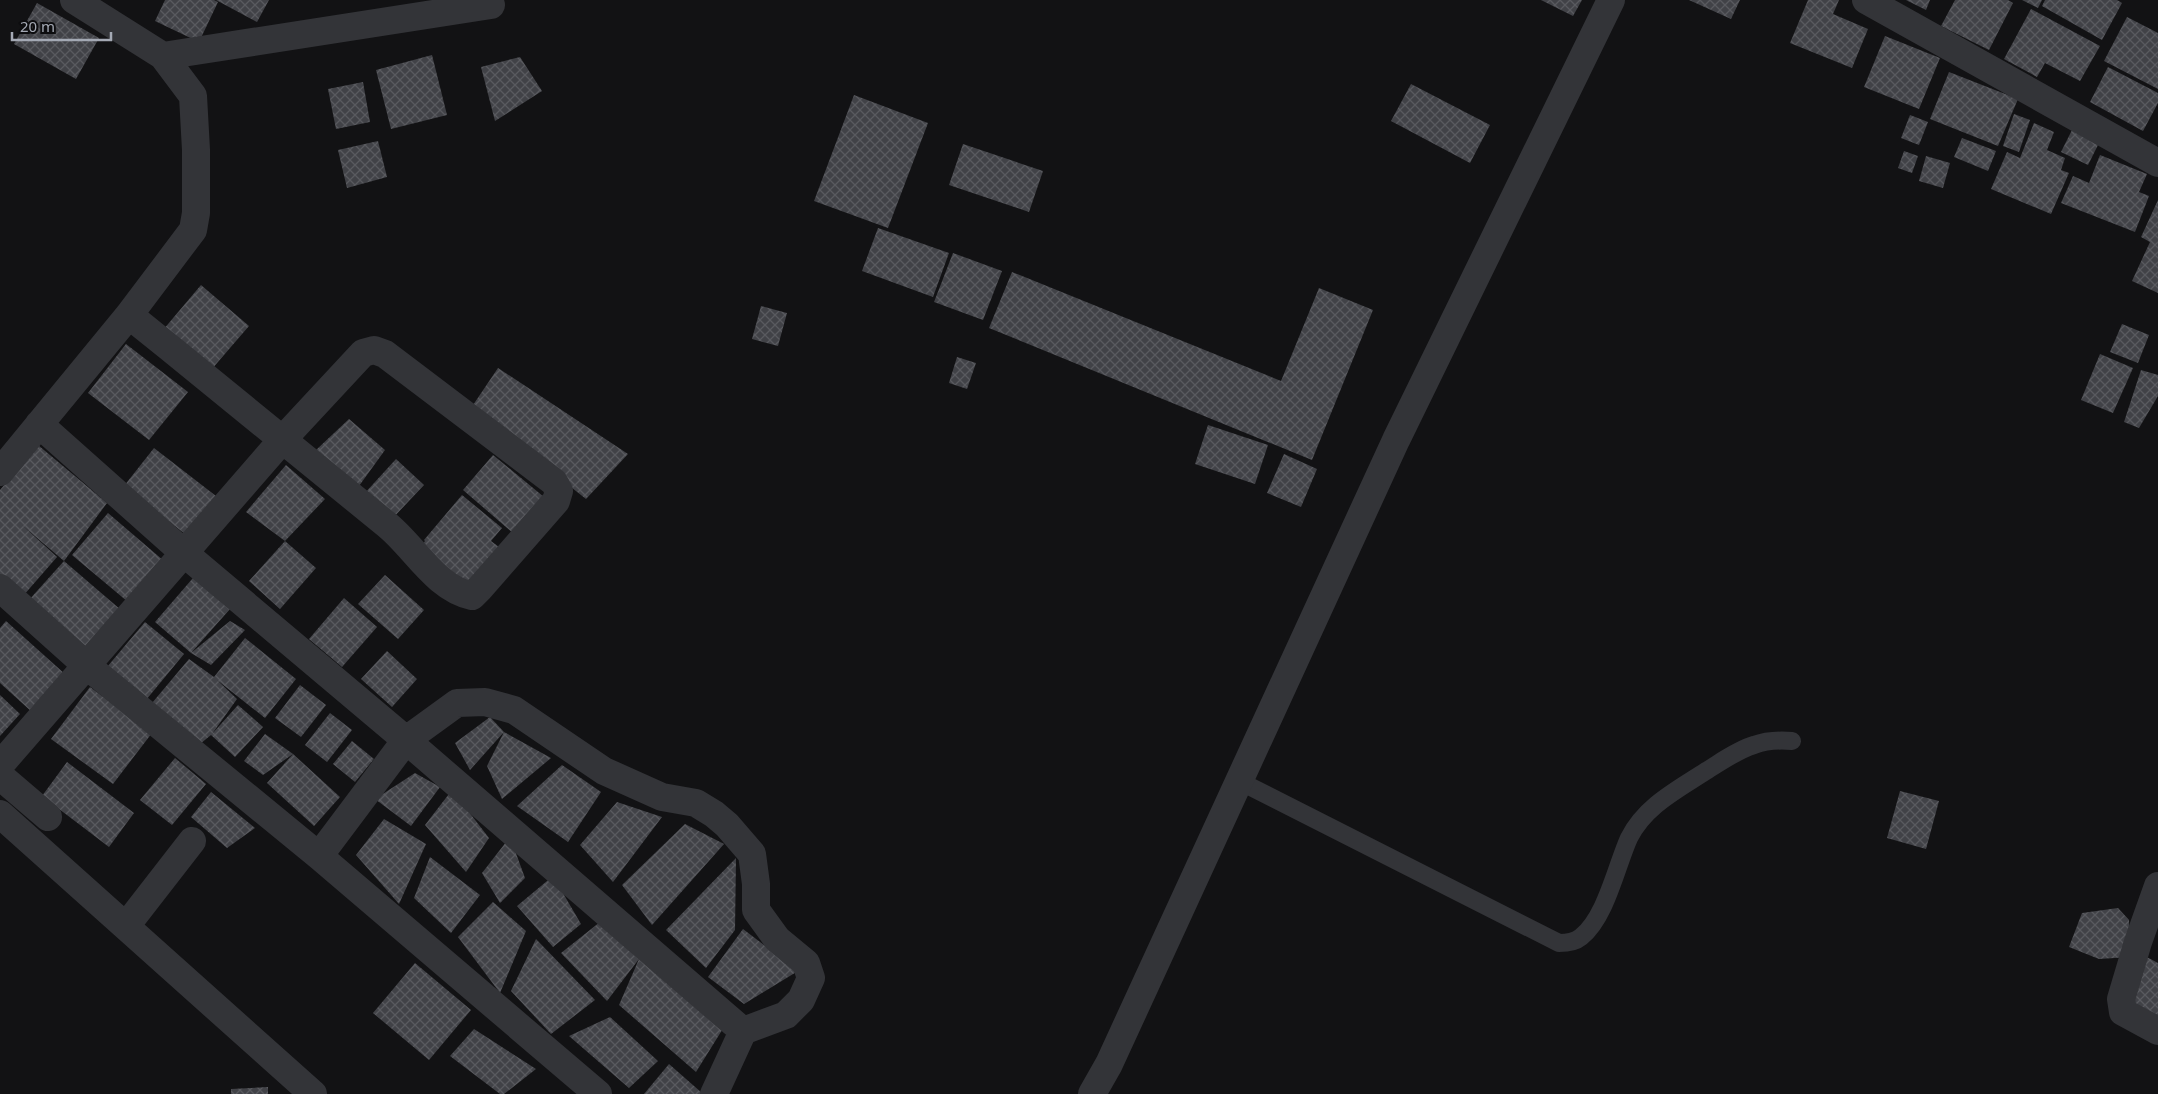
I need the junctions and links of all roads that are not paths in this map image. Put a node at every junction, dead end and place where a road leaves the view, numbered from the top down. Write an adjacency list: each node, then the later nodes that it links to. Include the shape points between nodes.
1 (74, 0): 5 (street)
2 (1611, 0): 18 (street, via 1396,440)
3 (1866, 0): 6 (street)
4 (491, 5): 5 (street)
5 (163, 56): 7 (street, via 192,96 196,213 193,230)
6 (2158, 163)
7 (129, 315): 8 (street); 9 (street)
8 (40, 424): 10 (street); 11 (street)
9 (283, 439): 9 (street, via 388,525 441,580 463,594 472,596 556,501 558,491 554,482 385,354 374,350 363,353); 11 (street)
10 (0, 472)
11 (184, 553): 13 (street); 14 (street)
12 (0, 588): 13 (street)
13 (86, 665): 16 (street); 22 (street)
14 (406, 740): 22 (street); 25 (street); 25 (street, via 457,703 485,702 514,710 612,775 662,797 696,803 727,825 752,854 756,910 778,939 806,963 811,978 801,1000 786,1015)
15 (1792, 741): 18 (lane, via 1754,744 1729,756 1647,812 1628,838 1598,914 1580,938 1568,943 1559,943)
16 (0, 764)
17 (0, 776): 20 (street)
18 (1239, 781): 30 (street, via 1109,1064)
19 (0, 814): 24 (street)
20 (48, 817)
21 (192, 841): 24 (street)
22 (320, 856): 28 (street)
23 (2158, 886): 26 (street, via 2121,999 2123,1012)
24 (126, 926): 27 (street)
25 (743, 1030): 29 (street)
26 (2158, 1031)
27 (313, 1094)
28 (598, 1094)
29 (714, 1094)
30 (1092, 1094)

